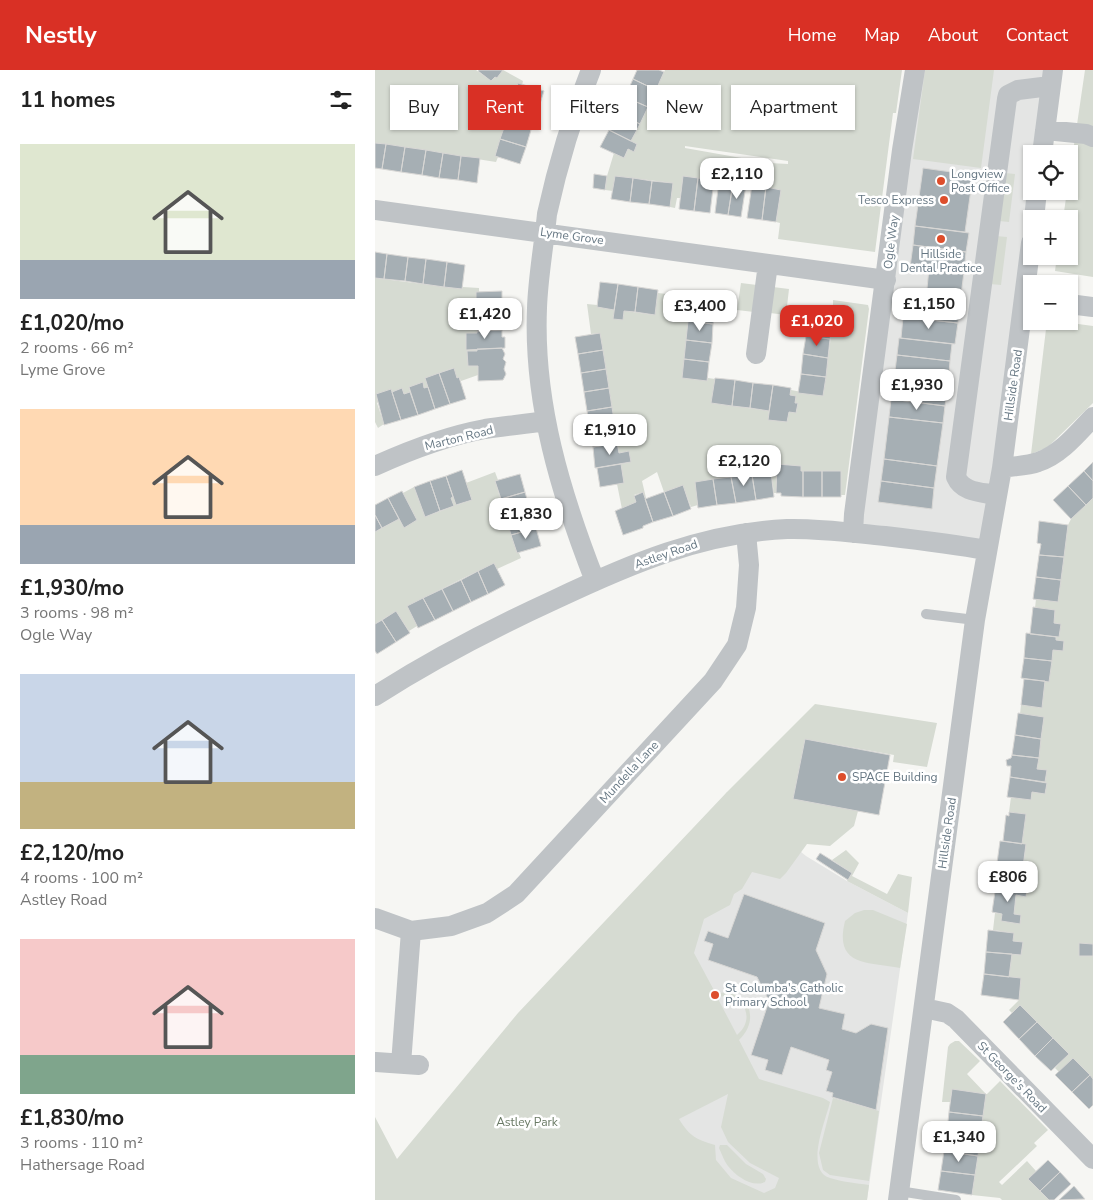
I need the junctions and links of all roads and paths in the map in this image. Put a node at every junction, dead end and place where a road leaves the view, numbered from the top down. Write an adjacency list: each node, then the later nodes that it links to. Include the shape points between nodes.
1 (591, 70): 8 (street, via 569,128)
2 (915, 70): 10 (street, Ogle Way)
3 (1051, 78): 4 (street); 19 (street, via 1012,92 1007,99 956,477 963,487)
4 (1045, 130): 5 (street); 6 (street)
5 (1093, 137)
6 (1043, 145)
7 (375, 210): 8 (street, Lyme Grove)
8 (545, 232): 9 (street, Lyme Grove); 16 (street, via 537,307 537,354)
9 (768, 264): 10 (street, Lyme Grove); 14 (street)
10 (886, 280): 21 (street, Ogle Way)
11 (1078, 306): 12 (street)
12 (1093, 308)
13 (1023, 330): 18 (street, Hillside Road)
14 (756, 354)
15 (1093, 417): 18 (street, via 1058,452 1046,459)
16 (546, 421): 17 (street, Marton Road, via 451,438); 23 (street, via 567,505)
17 (375, 466)
18 (1002, 468): 19 (street, Hillside Road)
19 (996, 495): 22 (street, Hillside Road)
20 (746, 533): 21 (street, Astley Road, via 805,529); 23 (street, Astley Road, via 691,544 645,559); 28 (street, Mundella Lane, via 749,565 737,645 713,681 516,894 487,913 451,926)
21 (853, 533): 22 (street, Astley Road)
22 (986, 550): 25 (street, Hillside Road)
23 (595, 581): 26 (street, Astley Road, via 491,629)
24 (926, 614): 25 (lane)
25 (975, 620): 29 (street, Hillside Road)
26 (375, 696)
27 (375, 918): 28 (street, Mundella Lane)
28 (411, 931): 30 (street, via 410,1064)
29 (924, 1008): 31 (street, St George's Road, via 956,1019); 32 (street, Hillside Road)
30 (376, 1062)
31 (1093, 1159)
32 (898, 1195): 33 (lane)
33 (956, 1200)

